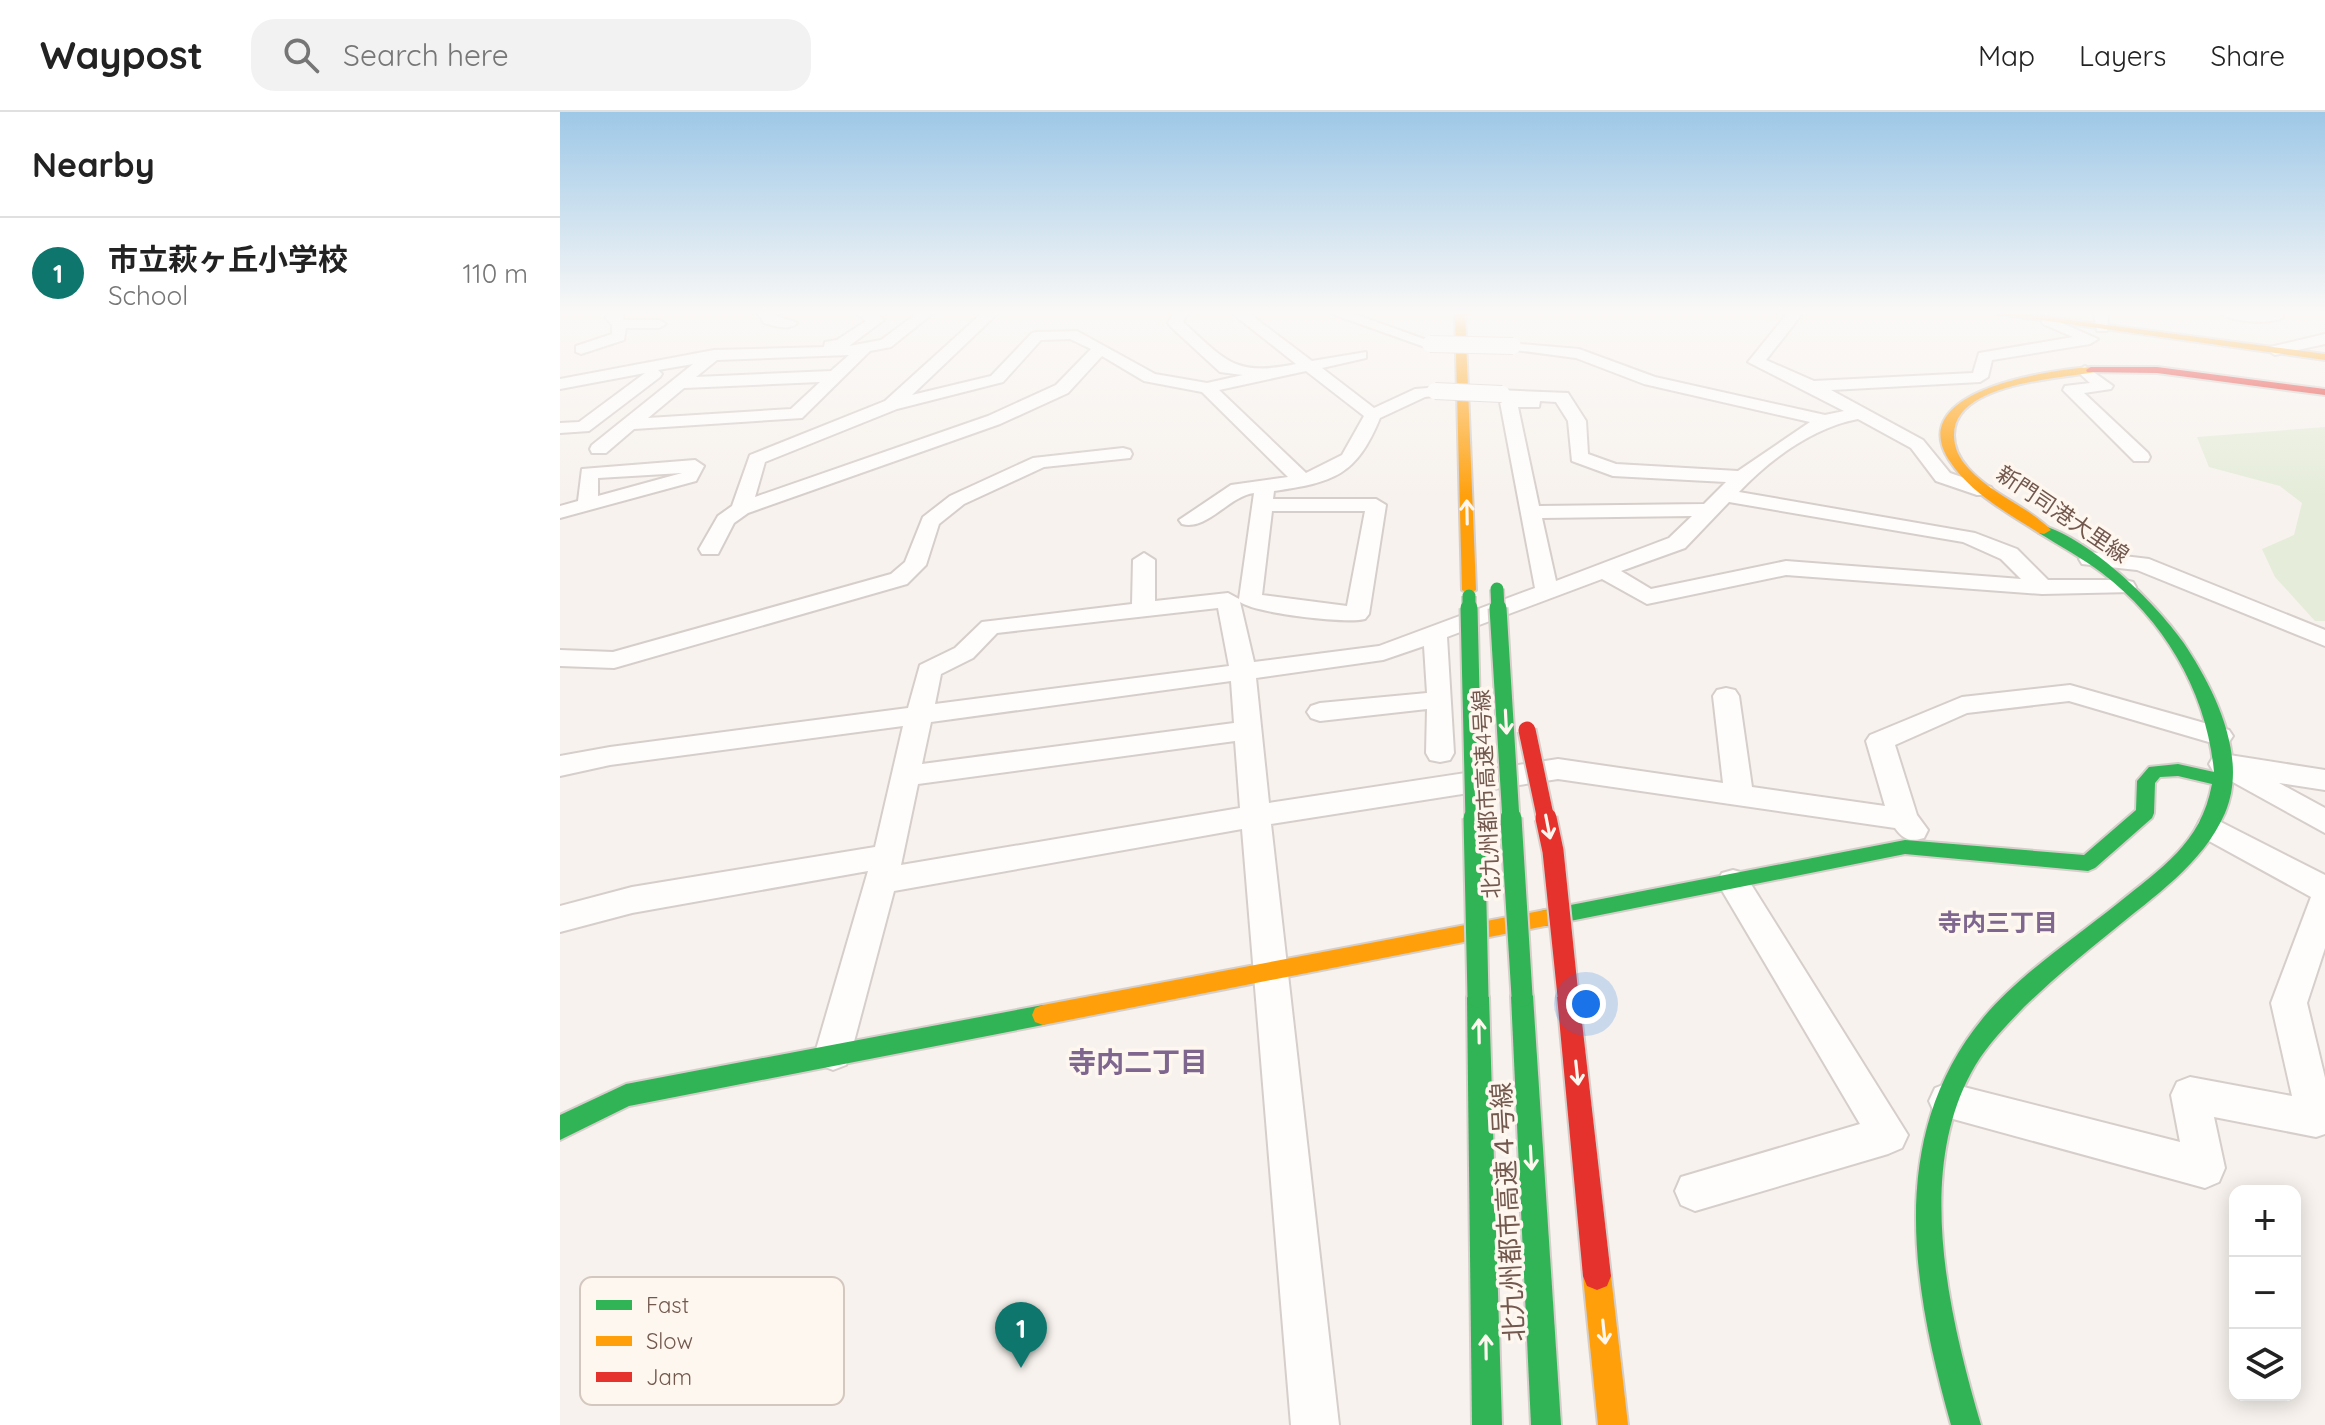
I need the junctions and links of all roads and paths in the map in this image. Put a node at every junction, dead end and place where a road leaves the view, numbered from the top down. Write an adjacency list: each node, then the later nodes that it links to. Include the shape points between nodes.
1 (606, 375): 20 (street)
2 (652, 375): 31 (street, via 583,427)
3 (689, 375): 19 (street)
4 (923, 375): 25 (street)
5 (1000, 375): 25 (street)
6 (1075, 375): 41 (street, via 1062,389 994,420)
7 (1146, 375): 22 (street)
8 (1261, 375): 22 (street)
9 (1321, 375): 28 (street)
10 (1462, 375): 83 (main road, 北九州都市高速4号線, one-way to 10, bridge)
11 (1482, 375): 26 (main road)
12 (1635, 375): 29 (street, bridge)
13 (1787, 375): 21 (street)
14 (1980, 375): 21 (street)
15 (2059, 375): 37 (main road, 新門司港大里線, via 2007,384 1979,395 1948,425 1947,442 1960,467)
16 (2091, 375): 34 (street, via 2105,386 2071,390)
17 (2191, 375): 23 (main road, 新門司港大里線)
18 (835, 376): 19 (street); 30 (street, via 796,414)
19 (679, 383): 30 (street)
20 (560, 384)
21 (1812, 386): 27 (street)
22 (1207, 388): 36 (street)
23 (2325, 392)
24 (1565, 404): 28 (street, bridge, via 1562,397 1435,391); 35 (street, via 1577,421 1579,457 1613,470); 43 (street, via 1508,402)
25 (891, 405): 41 (street, via 757,459)
26 (1484, 406)
27 (1860, 413): 29 (street); 37 (street, via 1917,444 1943,477)
28 (1373, 415): 36 (street, via 1356,452)
29 (1825, 420): 35 (street)
30 (630, 424): 32 (street)
31 (560, 428)
32 (599, 449)
33 (1123, 454): 57 (street, via 1040,462 957,500 930,521 915,565 899,579 614,660)
34 (2141, 457)
35 (1742, 477): 39 (street)
36 (1302, 481): 38 (street)
37 (1984, 491): 46 (main road, 新門司港大里線)
38 (1263, 496): 38 (street, via 1250,600 1357,614 1376,505); 44 (street, via 1238,489)
39 (1717, 503): 43 (street); 48 (street, via 1677,543); 50 (street, via 1968,537 2009,554)
40 (588, 505): 40 (street, via 689,477 695,466 589,473); 42 (street)
41 (741, 509): 45 (street, via 725,520)
42 (560, 512)
43 (1530, 512): 52 (street)
44 (1189, 520)
45 (710, 549)
46 (2090, 559): 51 (main road, 新門司港大里線); 55 (street, via 2141,564)
47 (1144, 560): 53 (street)
48 (1604, 570): 50 (street, via 1647,597 1786,568); 52 (street)
49 (1496, 581): 56 (main road, 北九州都市高速4号線, bridge)
50 (2042, 587): 51 (street)
51 (2125, 587): 64 (main road, 新門司港大里線, via 2187,661 2216,717)
52 (1547, 592): 54 (street)
53 (1144, 609): 58 (street, via 1228,600); 62 (street, via 990,627 964,653 929,670)
54 (1435, 634): 58 (street, via 1383,653); 60 (street)
55 (2325, 639)
56 (1501, 643): 82 (main road, 北九州都市高速4号線, one-way to 82, bridge); 91 (main road, one-way to 91, bridge, via 1531,743 1553,851)
57 (560, 658)
58 (1243, 671): 62 (street); 63 (street)
59 (1726, 696): 70 (street)
60 (1440, 701): 61 (street); 65 (street)
61 (1320, 712)
62 (921, 713): 66 (street); 68 (street)
63 (1248, 730): 68 (street); 71 (street)
64 (2219, 736): 67 (main road, 新門司港大里線); 72 (street, via 2070,693 1962,705 1880,741)
65 (1440, 753)
66 (560, 766)
67 (2222, 772): 69 (street); 73 (street); 74 (main road, 新門司港大里線, via 2220,809); 75 (main road, via 2155,771 2146,781 2145,813 2088,863)
68 (907, 776): 76 (street)
69 (2325, 780)
70 (1739, 795): 71 (street, via 1558,769); 72 (street)
71 (1255, 816): 76 (street); 81 (street)
72 (1904, 819): 75 (street)
73 (2325, 822)
74 (2211, 828): 78 (street); 85 (main road, 新門司港大里線, via 2167,873 1990,1026 1965,1060)
75 (1928, 849): 77 (main road, via 1905,847)
76 (885, 868): 80 (street, via 632,900); 84 (street)
77 (1733, 882): 81 (main road); 87 (street, via 1888,1135)
78 (2325, 890)
79 (2325, 900): 85 (street, via 2289,1003 2316,1119 2190,1095 2205,1168)
80 (560, 919)
81 (1269, 973): 84 (main road); 88 (street)
82 (1522, 996): 90 (main road, 北九州都市高速４号線, one-way to 90)
83 (1478, 997): 89 (main road, 北九州都市高速４号線, one-way to 83)
84 (833, 1053): 86 (main road, via 626,1095)
85 (1948, 1101): 92 (main road, 新門司港大里線, via 1931,1162 1927,1226 1933,1302)
86 (560, 1128)
87 (1695, 1191)
88 (1315, 1425)
89 (1487, 1425)
90 (1546, 1425)
91 (1613, 1425)
92 (1966, 1425)

